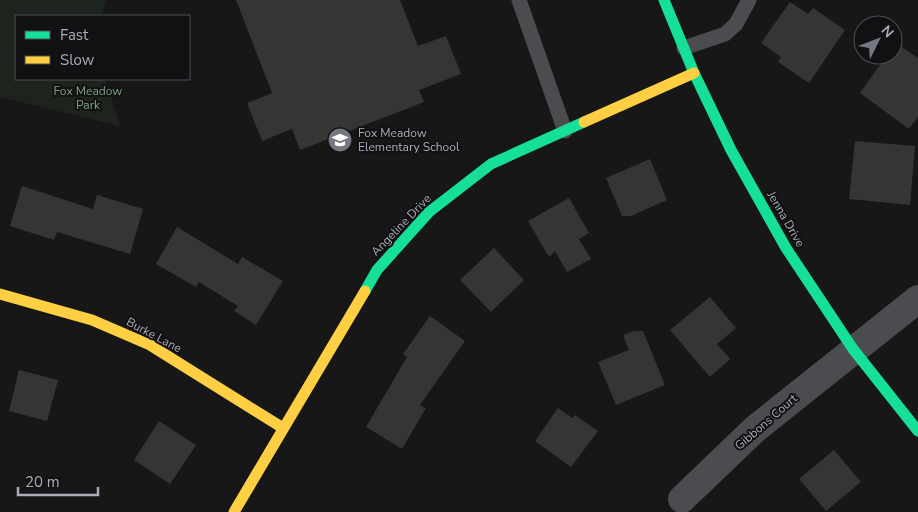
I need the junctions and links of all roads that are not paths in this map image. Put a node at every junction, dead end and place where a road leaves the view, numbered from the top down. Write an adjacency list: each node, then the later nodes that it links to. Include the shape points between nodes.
1 (519, 0): 6 (lane)
2 (664, 0): 4 (street, Jenna Drive)
3 (748, 0): 4 (lane, via 736,24 725,34)
4 (684, 48): 5 (street, Jenna Drive)
5 (694, 74): 6 (street, Angeline Drive); 9 (street, Jenna Drive, via 786,248)
6 (565, 131): 10 (street, Angeline Drive, via 491,164 429,212 377,270)
7 (0, 294): 10 (street, Burke Lane, via 92,320 150,345)
8 (918, 298): 9 (street, Gibbons Court)
9 (853, 349): 11 (street, Jenna Drive); 12 (street, Gibbons Court, via 754,429)
10 (283, 428): 13 (street, Angeline Drive)
11 (918, 431)
12 (682, 498)
13 (234, 512)

